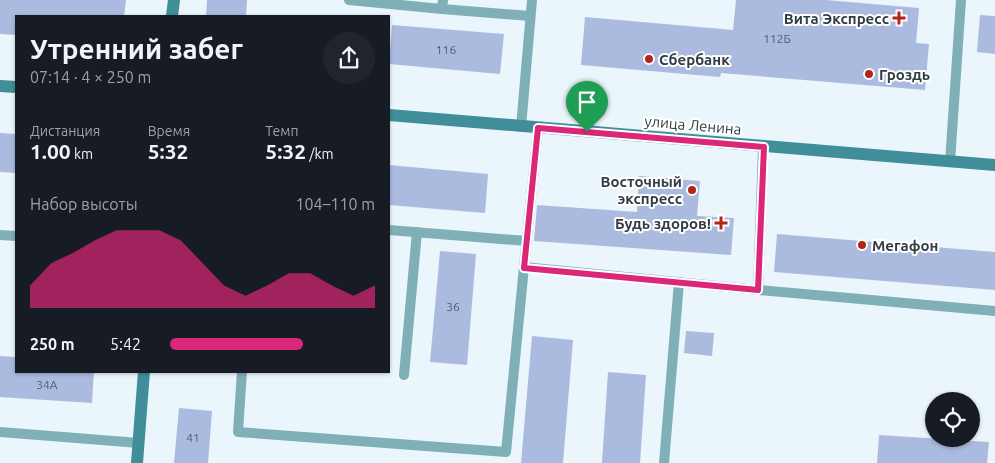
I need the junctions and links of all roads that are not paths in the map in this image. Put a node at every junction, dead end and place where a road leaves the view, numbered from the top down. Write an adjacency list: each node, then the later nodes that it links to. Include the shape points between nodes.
1 (174, 0): 6 (main road)
2 (349, 0): 5 (lane)
3 (532, 0): 7 (lane)
4 (961, 0): 14 (lane)
5 (443, 4): 7 (lane)
6 (172, 15)
7 (530, 16): 11 (lane)
8 (0, 86): 9 (main road)
9 (15, 87)
10 (390, 115): 11 (main road, улица Ленина)
11 (521, 127): 12 (main road, улица Ленина)
12 (538, 128): 13 (main road, улица Ленина); 20 (lane)
13 (764, 147): 14 (main road, улица Ленина); 23 (lane)
14 (950, 162): 15 (main road, улица Ленина)
15 (995, 165)
16 (390, 230): 17 (lane)
17 (417, 232): 20 (lane); 27 (lane)
18 (0, 235): 19 (lane)
19 (15, 236)
20 (527, 241): 21 (lane)
21 (524, 268): 22 (lane); 26 (lane, via 506,452 238,432)
22 (679, 282): 23 (lane); 31 (lane)
23 (758, 290): 24 (lane)
24 (995, 312)
25 (144, 373): 29 (main road)
26 (242, 373)
27 (404, 375)
28 (0, 432): 29 (lane)
29 (139, 443): 30 (main road)
30 (137, 463)
31 (664, 463)

